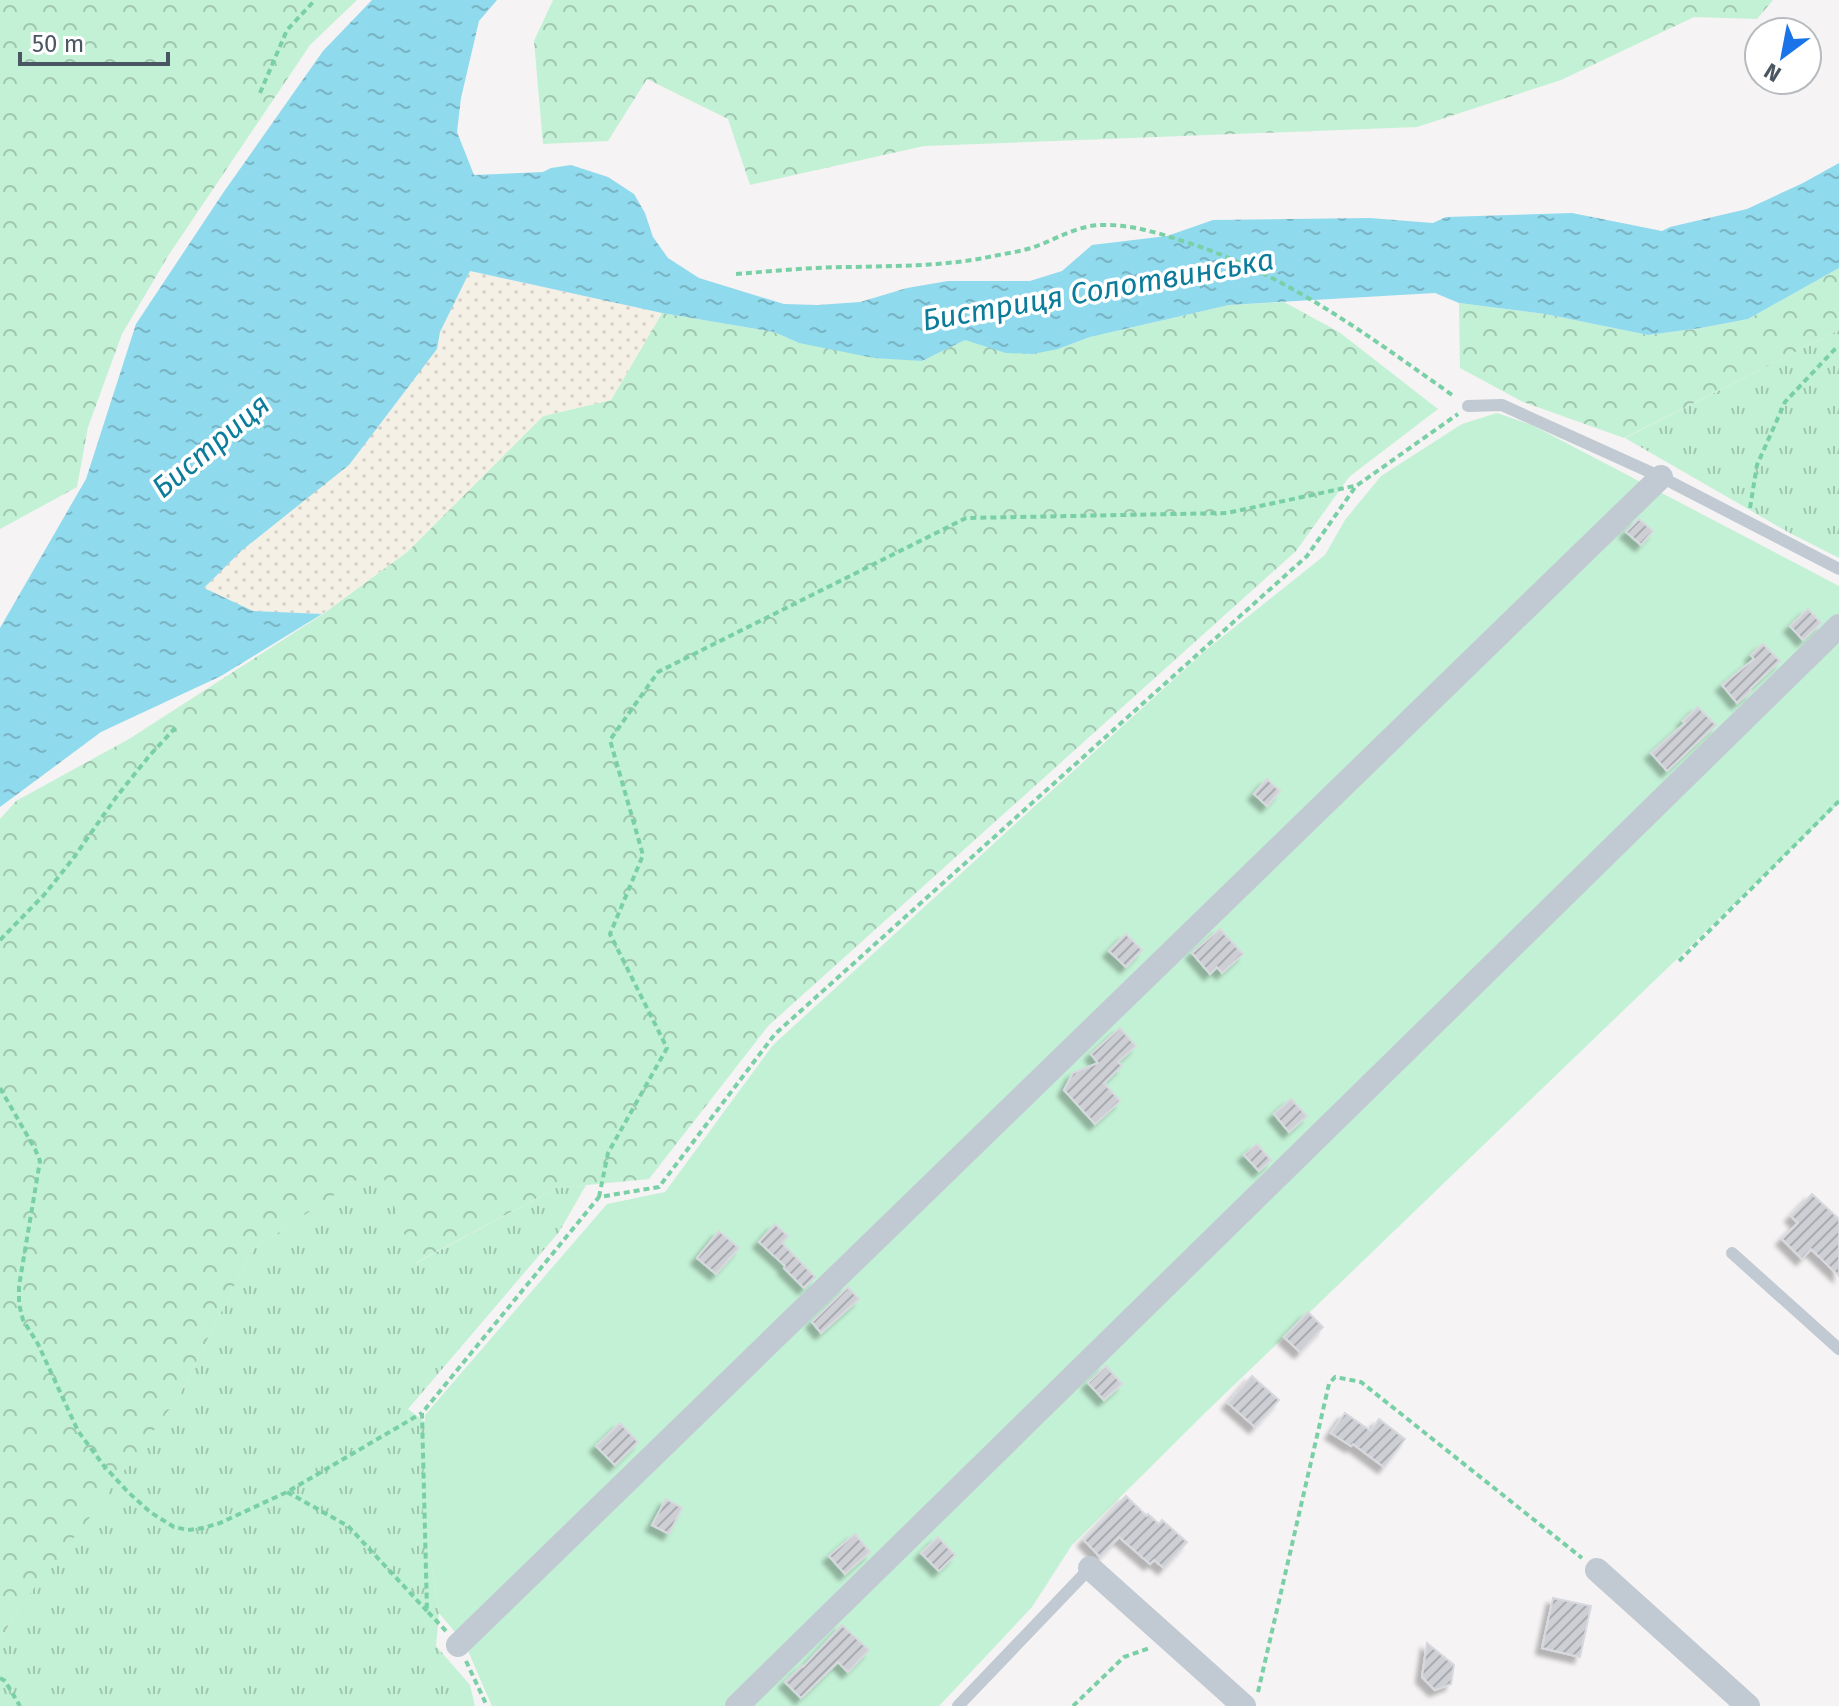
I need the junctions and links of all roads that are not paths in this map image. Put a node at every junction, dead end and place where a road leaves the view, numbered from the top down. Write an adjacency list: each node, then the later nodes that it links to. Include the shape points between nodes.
1 (1468, 406): 2 (lane, via 1502,405)
2 (1661, 477): 3 (lane); 9 (street)
3 (1839, 569)
4 (1839, 626): 10 (street)
5 (1732, 1253): 6 (lane)
6 (1838, 1346)
7 (1090, 1568): 11 (lane); 12 (street)
8 (1597, 1570): 13 (street)
9 (458, 1645)
10 (737, 1706)
11 (958, 1706)
12 (1244, 1706)
13 (1748, 1706)

